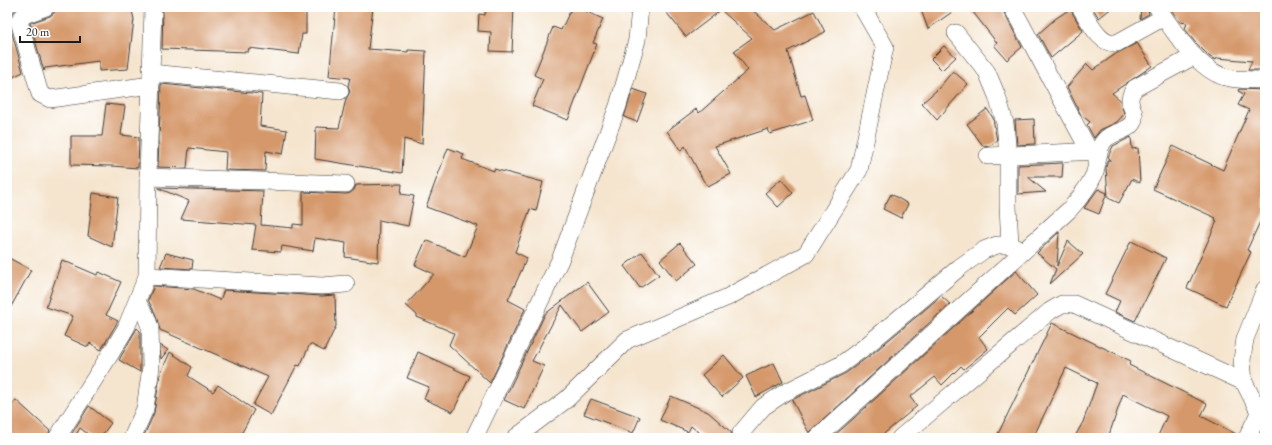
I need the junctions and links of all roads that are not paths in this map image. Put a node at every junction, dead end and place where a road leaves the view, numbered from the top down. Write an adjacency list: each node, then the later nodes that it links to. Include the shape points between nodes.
1 (46, 7): 10 (street, via 24,15 19,21 40,94 50,99)
2 (153, 7): 10 (street)
3 (640, 7): 28 (street, via 637,40 618,106 560,260)
4 (862, 7): 29 (street, via 885,47 859,170 806,254 728,297 627,340 567,399)
5 (1012, 7): 13 (street)
6 (1080, 7): 7 (street, via 1100,36 1112,43)
7 (1161, 12): 9 (street)
8 (956, 33): 15 (street, via 987,72 1005,123)
9 (1194, 56): 11 (street, via 1206,67 1225,77); 13 (street, via 1135,88 1130,94 1134,118 1132,124 1111,135)
10 (151, 79): 12 (street); 16 (street)
11 (1265, 80)
12 (340, 90)
13 (1095, 152): 15 (street); 18 (street, via 1094,174 1084,192 1069,210)
14 (988, 156): 15 (street)
15 (1008, 156): 18 (street, via 1008,206)
16 (148, 177): 17 (street); 19 (street)
17 (346, 184)
18 (1017, 248): 25 (street, via 997,245 972,258 840,365 784,393 763,408); 30 (street)
19 (147, 276): 20 (street, via 322,286); 22 (street)
20 (346, 284)
21 (1265, 289): 23 (street, via 1245,339 1242,360)
22 (137, 302): 26 (street, via 126,328); 27 (street, via 150,327 151,367 145,409)
23 (1244, 382): 24 (street); 31 (street, via 1074,304 1062,304 1050,311)
24 (1262, 418): 32 (street)
25 (741, 433)
26 (57, 438)
27 (132, 438)
28 (474, 438)
29 (515, 438)
30 (817, 438)
31 (900, 438)
32 (1247, 438)

